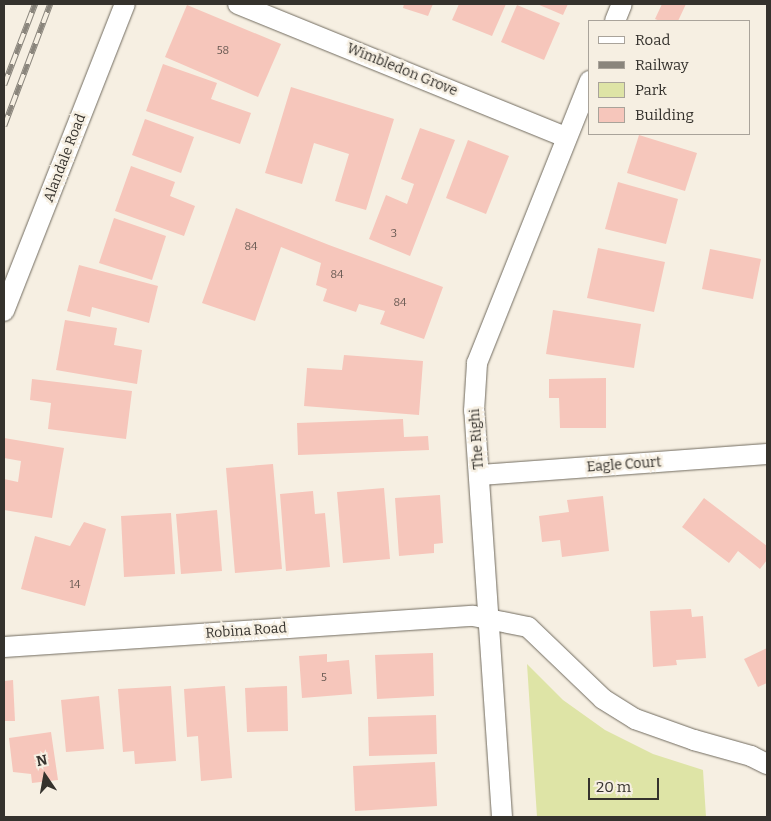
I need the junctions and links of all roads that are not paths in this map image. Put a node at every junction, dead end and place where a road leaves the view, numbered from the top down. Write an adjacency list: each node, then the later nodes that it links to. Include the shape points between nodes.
1 (125, 4): 7 (street, Alandale Road)
2 (238, 4): 6 (street, Wimbledon Grove)
3 (622, 4): 4 (street)
4 (615, 20)
5 (588, 86): 6 (street, The Righi)
6 (566, 137): 9 (street, The Righi, via 477,363 474,411)
7 (4, 312)
8 (767, 454): 9 (street, Eagle Court)
9 (480, 475): 10 (street, The Righi)
10 (488, 620): 11 (street, Robina Road, via 473,616); 12 (street, Robina Road, via 528,627 603,699 635,719 752,756); 13 (street, The Righi)
11 (4, 648)
12 (767, 764)
13 (502, 817)

